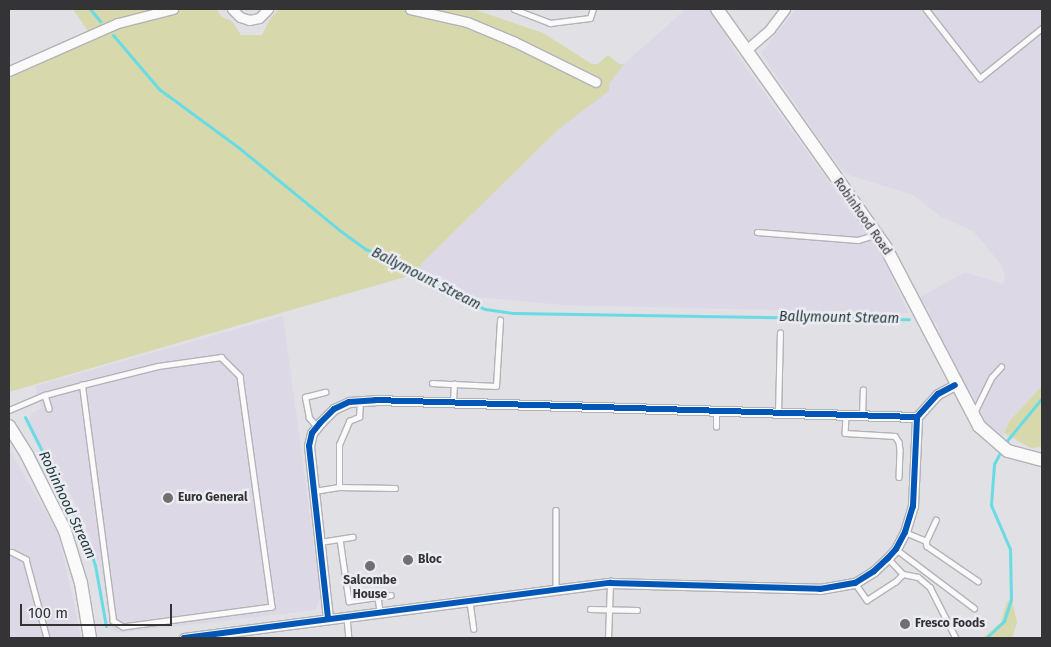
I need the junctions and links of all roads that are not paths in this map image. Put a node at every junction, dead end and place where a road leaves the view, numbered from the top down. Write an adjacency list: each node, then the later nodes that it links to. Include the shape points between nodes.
1 (173, 9): 12 (street, via 118,23)
2 (232, 9): 3 (street, via 249,20 259,18)
3 (268, 9)
4 (410, 9): 13 (street, via 467,22 516,42)
5 (514, 9): 6 (lane, via 550,22 590,18)
6 (593, 9)
7 (716, 9): 11 (street, Robinhood Road)
8 (785, 9): 11 (street, via 770,29)
9 (926, 9): 10 (lane, via 980,78)
10 (1042, 28)
11 (745, 51): 15 (street, Robinhood Road)
12 (9, 71)
13 (596, 82)
14 (757, 232): 15 (lane, via 858,240)
15 (875, 234): 22 (street, Robinhood Road, via 886,248)
16 (500, 320): 20 (lane, via 496,386)
17 (780, 333): 31 (lane)
18 (1001, 367): 35 (lane, via 991,378)
19 (432, 383): 20 (lane)
20 (454, 384): 27 (lane)
21 (82, 385): 21 (lane, via 158,366 221,358 240,376 272,607 123,627 113,621); 25 (lane)
22 (955, 385): 34 (street, via 938,394); 35 (street, Robinhood Road)
23 (863, 390): 33 (lane)
24 (325, 392): 37 (lane, via 305,397 309,418)
25 (45, 395): 28 (lane); 29 (lane)
26 (360, 400): 27 (street); 37 (street, via 334,409); 41 (lane, via 359,416 349,421 339,445)
27 (453, 403): 30 (street)
28 (49, 408)
29 (9, 410)
30 (716, 412): 31 (street); 38 (lane)
31 (778, 413): 32 (street)
32 (846, 416): 33 (street); 40 (lane, via 845,433 895,436 900,450)
33 (862, 416): 34 (street)
34 (917, 417): 46 (street, via 913,506)
35 (972, 417): 39 (street, Robinhood Road, via 985,434 1002,447)
36 (9, 426): 71 (street, via 66,531 82,583)
37 (317, 427): 43 (street, via 309,446)
38 (716, 427)
39 (1042, 460)
40 (899, 476)
41 (339, 488): 42 (lane); 43 (lane)
42 (395, 488)
43 (312, 491): 50 (street)
44 (556, 510): 58 (lane)
45 (936, 520): 49 (lane)
46 (905, 532): 49 (lane); 51 (street)
47 (353, 537): 48 (lane)
48 (340, 539): 50 (lane); 60 (lane, via 349,601)
49 (926, 541): 55 (lane, via 927,546)
50 (319, 542): 68 (street)
51 (896, 549): 53 (street); 62 (lane)
52 (9, 552): 70 (lane, via 26,560)
53 (888, 558): 54 (lane); 57 (street)
54 (902, 574): 57 (lane, via 867,600); 75 (lane, via 918,578 930,587)
55 (978, 581)
56 (610, 583): 57 (street, via 820,589); 58 (street); 64 (lane)
57 (855, 583)
58 (556, 589): 61 (street)
59 (391, 595): 60 (lane)
60 (378, 597): 66 (lane)
61 (470, 600): 66 (street); 69 (lane)
62 (974, 608)
63 (590, 609): 64 (lane)
64 (609, 609): 65 (lane); 74 (lane)
65 (637, 610)
66 (380, 612): 67 (street)
67 (347, 616): 68 (street); 73 (lane)
68 (328, 618): 72 (street)
69 (474, 629)
70 (47, 638)
71 (90, 638)
72 (184, 638)
73 (349, 638)
74 (608, 638)
75 (956, 638)

